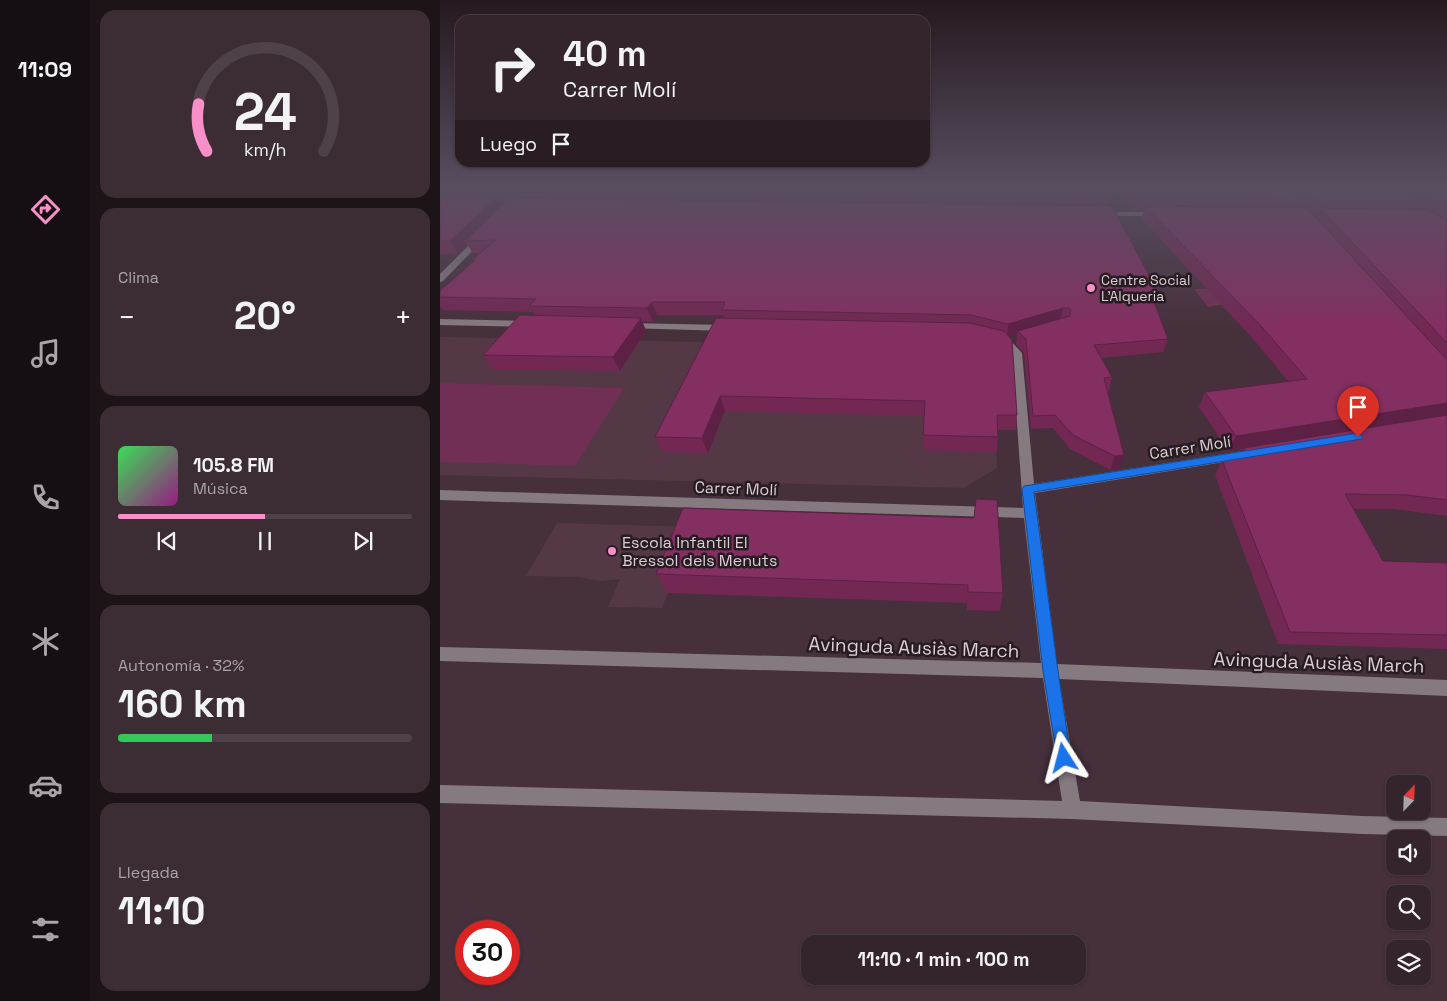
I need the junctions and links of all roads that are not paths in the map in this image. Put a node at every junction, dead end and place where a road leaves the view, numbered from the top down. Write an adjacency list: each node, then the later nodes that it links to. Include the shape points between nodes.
1 (483, 236): 2 (street)
2 (440, 280)
3 (440, 322): 4 (street)
4 (538, 324)
5 (617, 325): 6 (street)
6 (735, 328)
7 (992, 337): 9 (street, via 1012,340 1017,354)
8 (1267, 452): 9 (street, Carrer Molí)
9 (1028, 489): 11 (street)
10 (440, 495): 11 (street, Carrer Molí)
11 (1030, 513): 13 (street)
12 (440, 654): 13 (street, Avinguda Ausiàs March)
13 (1050, 671): 14 (street, Avinguda Ausiàs March); 16 (street)
14 (1447, 688)
15 (440, 794): 16 (street)
16 (1072, 810): 17 (street)
17 (1447, 827)

